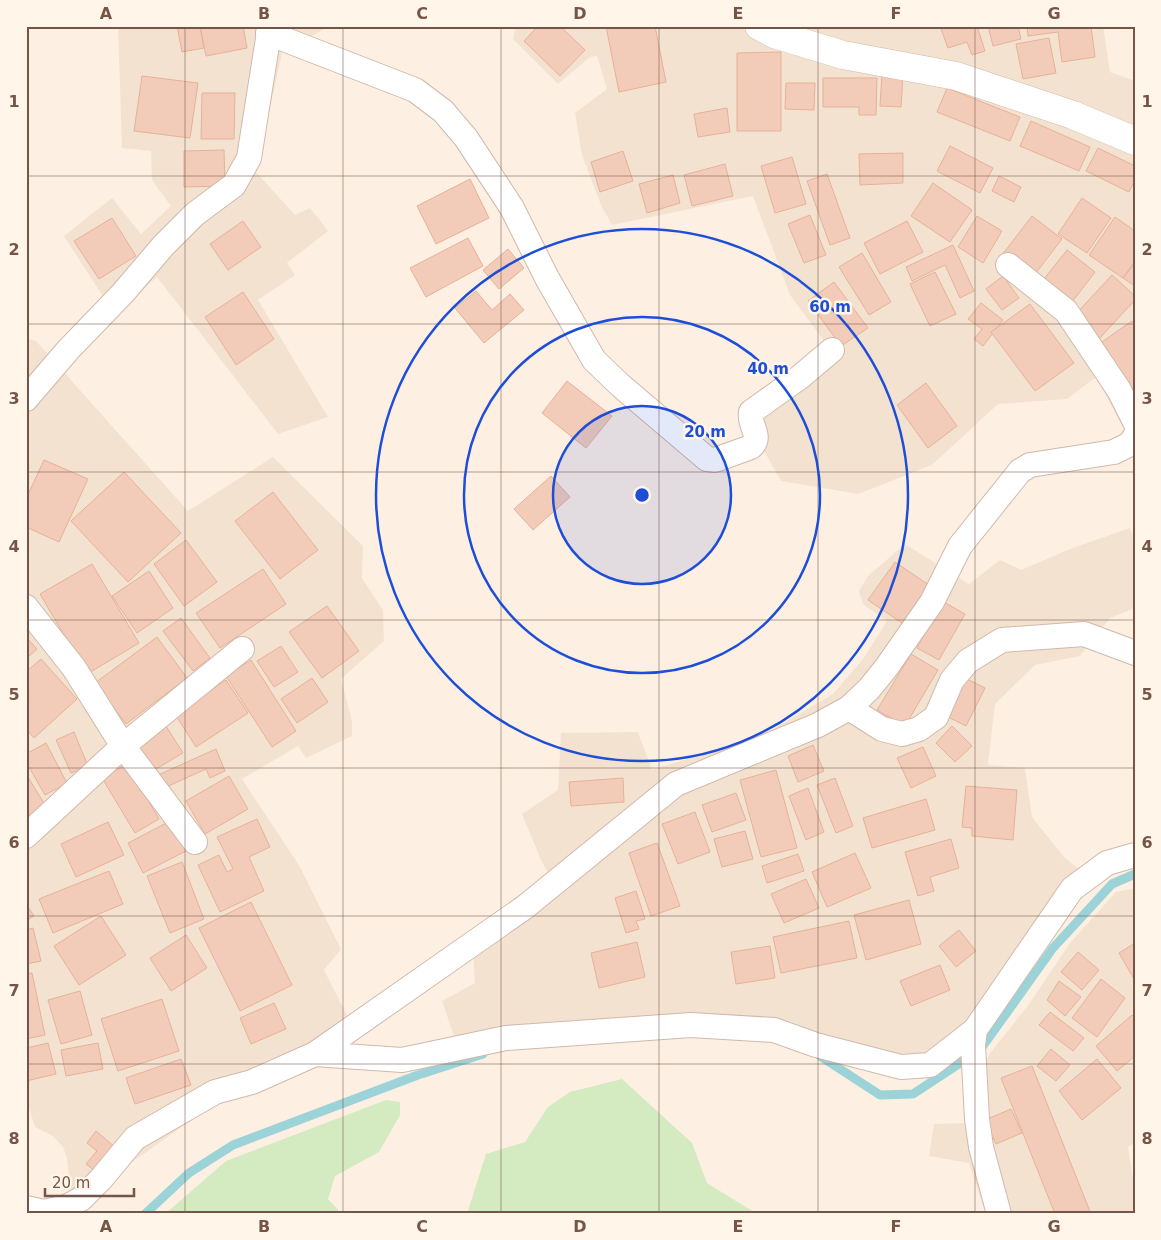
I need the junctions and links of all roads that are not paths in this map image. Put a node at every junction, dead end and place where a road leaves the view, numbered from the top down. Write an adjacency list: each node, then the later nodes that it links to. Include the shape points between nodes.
1 (759, 26): 3 (street, via 774,34 843,55 956,76 1074,115)
2 (269, 30): 5 (street, via 415,90 443,111 466,138 512,208 594,360 708,459 722,458 751,447 756,436 749,418 751,412); 6 (street, via 249,158 234,184 195,214 163,246)
3 (1135, 141)
4 (1008, 265): 7 (street, via 1066,311 1119,390)
5 (832, 350)
6 (26, 399)
7 (1135, 422)
8 (1135, 436): 12 (street, via 1130,444 1114,452 1030,465 1020,471 960,546 932,602 886,668)
9 (26, 607): 13 (street, via 74,668)
10 (242, 649): 13 (street)
11 (1135, 653): 12 (street, via 1084,634 1002,640 968,661 952,680 936,717 919,728 902,734 882,729)
12 (849, 708): 18 (street, via 818,726 676,784 525,907)
13 (123, 746): 14 (street); 15 (street)
14 (26, 836)
15 (195, 842)
16 (1135, 855): 17 (street, via 1107,863 1072,889)
17 (974, 1038): 18 (street, via 930,1065 901,1067 816,1045 774,1030 691,1025 506,1038 402,1060); 20 (street, via 981,1147)
18 (315, 1054): 19 (street, via 252,1082 215,1092 135,1138 101,1179 81,1199 66,1207 44,1212)
19 (26, 1208)
20 (999, 1214)

